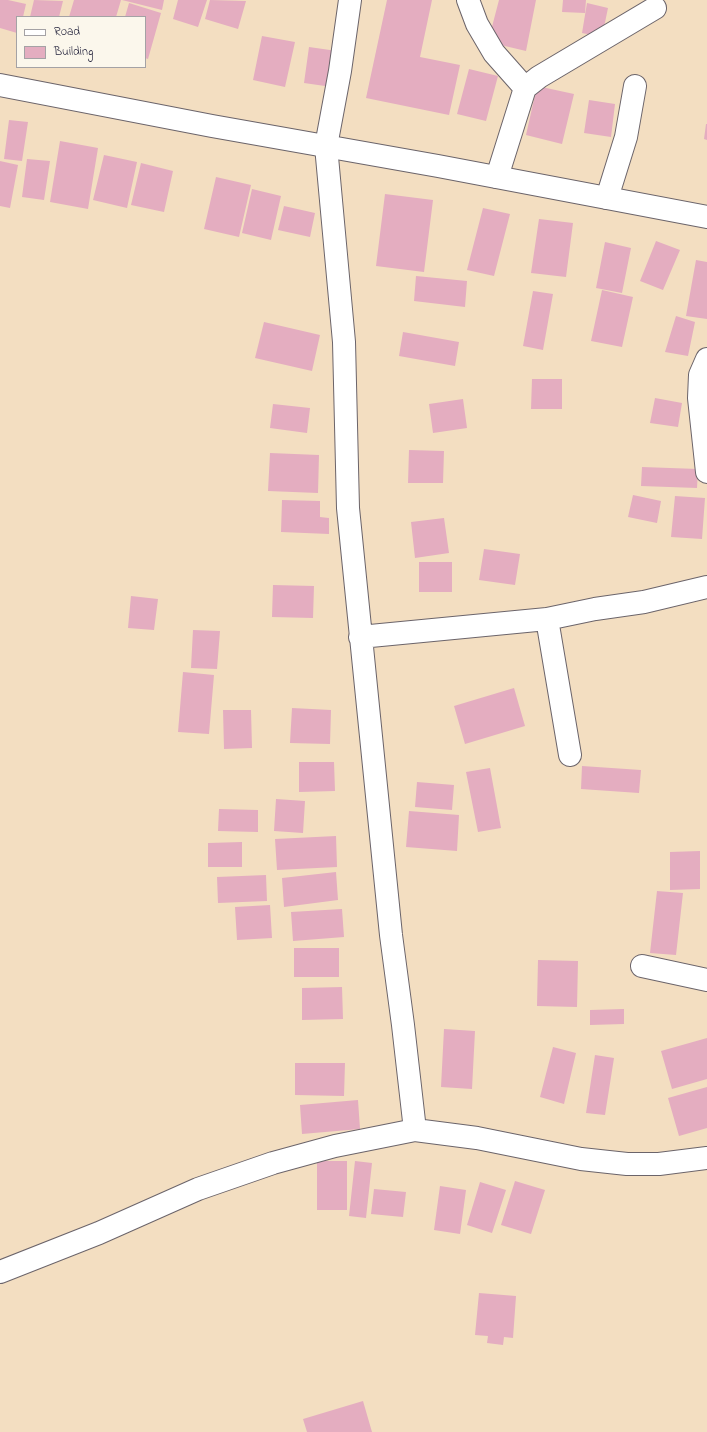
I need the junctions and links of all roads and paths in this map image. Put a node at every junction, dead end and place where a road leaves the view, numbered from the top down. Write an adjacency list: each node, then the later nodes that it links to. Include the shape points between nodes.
1 (350, 0): 7 (street)
2 (468, 0): 6 (street, via 477,24 494,53)
3 (655, 8): 6 (street, via 539,77)
4 (0, 86): 7 (street)
5 (635, 86): 9 (street, via 626,137)
6 (525, 88): 8 (street)
7 (326, 146): 8 (street); 15 (street, via 344,342 348,508)
8 (497, 177): 9 (street)
9 (607, 198): 10 (street)
10 (707, 217)
11 (707, 359): 12 (street, via 700,374 699,398)
12 (707, 472)
13 (707, 587): 14 (street, via 644,602)
14 (547, 619): 15 (street); 16 (street)
15 (360, 637): 19 (street, via 391,935)
16 (570, 755)
17 (642, 966): 18 (street)
18 (707, 980)
19 (415, 1130): 20 (street, via 477,1138 581,1159 627,1164 659,1164); 21 (street, via 273,1162 198,1189 99,1233)
20 (707, 1158)
21 (0, 1272)

